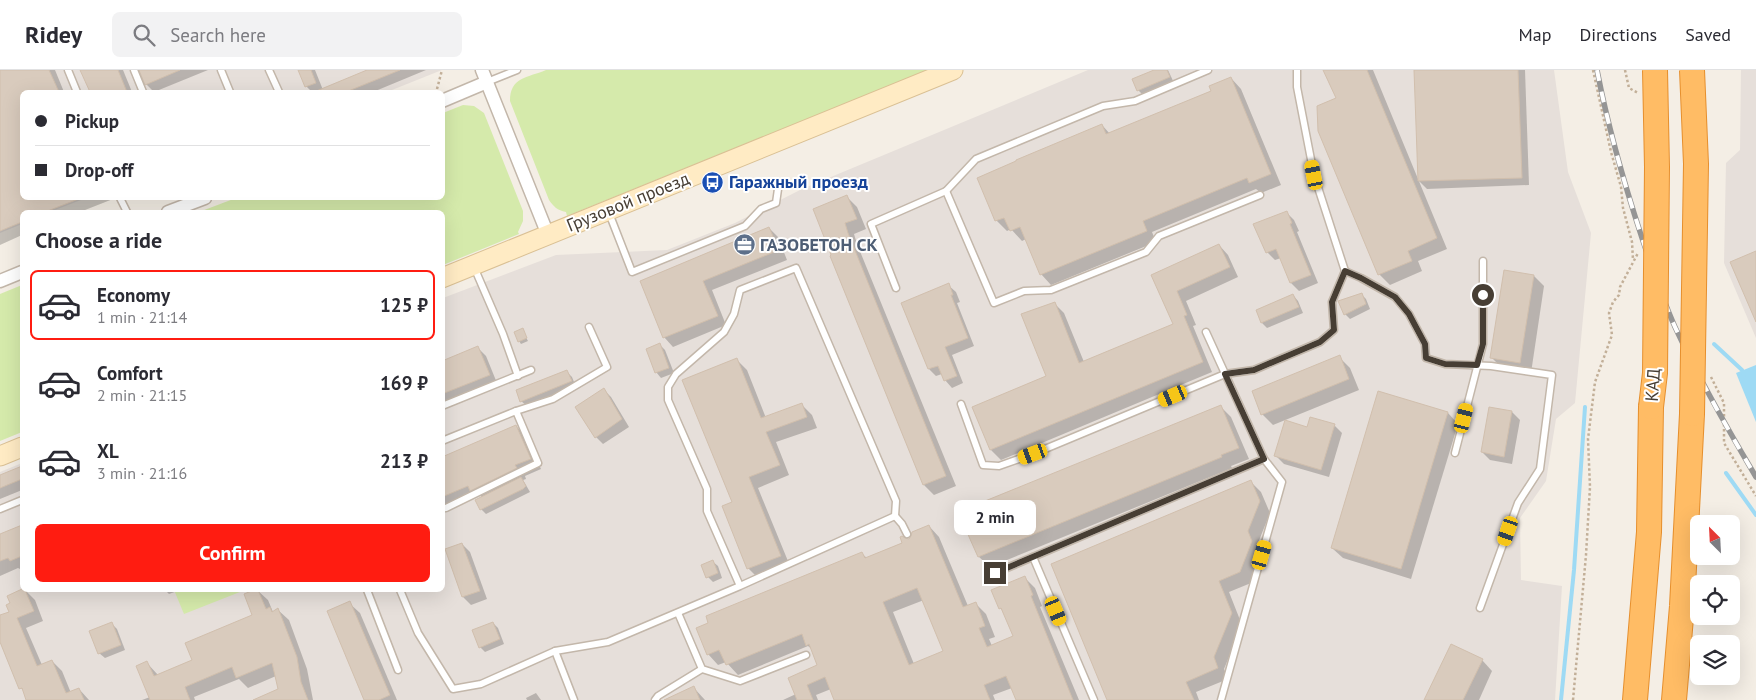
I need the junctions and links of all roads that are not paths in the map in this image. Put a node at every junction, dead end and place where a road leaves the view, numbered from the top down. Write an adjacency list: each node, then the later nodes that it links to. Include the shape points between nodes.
1 (68, 70): 13 (lane)
2 (134, 70): 14 (lane)
3 (221, 70): 15 (lane)
4 (269, 70): 16 (lane)
5 (482, 70): 12 (street)
6 (517, 70): 12 (lane)
7 (953, 70): 23 (street, Грузовой проезд)
8 (1208, 70): 19 (lane, via 1134,101 1103,106 976,159)
9 (1297, 70): 27 (lane, via 1297,87 1314,175)
10 (1655, 70): 66 (highway, КАД, bridge, via 1658,166 1655,373 1651,407 1648,541)
11 (1692, 70): 67 (highway, bridge, via 1696,164 1692,414)
12 (487, 82): 17 (street); 24 (street)
13 (76, 90)
14 (142, 90)
15 (229, 90)
16 (278, 90)
17 (445, 94)
18 (779, 182): 23 (lane, via 776,202 761,209 745,226 632,272)
19 (946, 191): 20 (lane, via 994,303 1024,291 1051,290 1146,252 1159,236); 31 (lane, via 871,224)
20 (1260, 195)
21 (184, 202): 22 (street)
22 (171, 210)
23 (608, 210): 24 (street, Грузовой проезд)
24 (548, 235): 26 (street, Грузовой проезд)
25 (1483, 261): 34 (lane, via 1483,344)
26 (474, 265): 29 (street, Грузовой проезд); 37 (lane)
27 (1345, 271): 34 (lane, via 1395,297 1409,314 1425,344 1426,358 1445,364); 36 (lane, via 1332,302 1334,330 1320,342 1254,370)
28 (20, 273): 30 (street)
29 (445, 277)
30 (0, 281)
31 (896, 288)
32 (589, 327): 40 (lane, via 607,367 553,399)
33 (1206, 332): 36 (lane)
34 (1477, 365): 43 (lane); 56 (lane, via 1552,375 1540,468 1518,503)
35 (531, 370): 37 (lane)
36 (1225, 374): 38 (lane, via 999,466 983,465); 45 (lane)
37 (518, 376): 39 (lane)
38 (961, 404)
39 (445, 405)
40 (516, 411): 41 (lane); 47 (lane, via 538,463)
41 (445, 440)
42 (20, 448): 44 (street)
43 (1455, 453)
44 (0, 456)
45 (1264, 459): 51 (lane); 65 (lane, via 1282,482)
46 (20, 501): 48 (lane)
47 (446, 508)
48 (0, 509)
49 (895, 516): 50 (lane); 53 (lane); 53 (lane, via 896,501 796,268 740,290 734,314 724,332 676,374 668,387 668,400 707,489 707,511)
50 (907, 534)
51 (1033, 557): 52 (lane); 64 (lane)
52 (995, 573)
53 (740, 586): 57 (lane)
54 (368, 592): 61 (lane)
55 (401, 592): 58 (lane, via 418,633 452,689 481,684)
56 (1480, 608)
57 (678, 613): 58 (lane, via 608,642); 60 (lane)
58 (555, 651): 62 (lane)
59 (806, 655): 60 (lane, via 740,681)
60 (702, 669): 63 (lane)
61 (398, 670)
62 (574, 700)
63 (655, 700)
64 (1094, 700)
65 (1221, 700)
66 (1635, 700)
67 (1674, 700)

